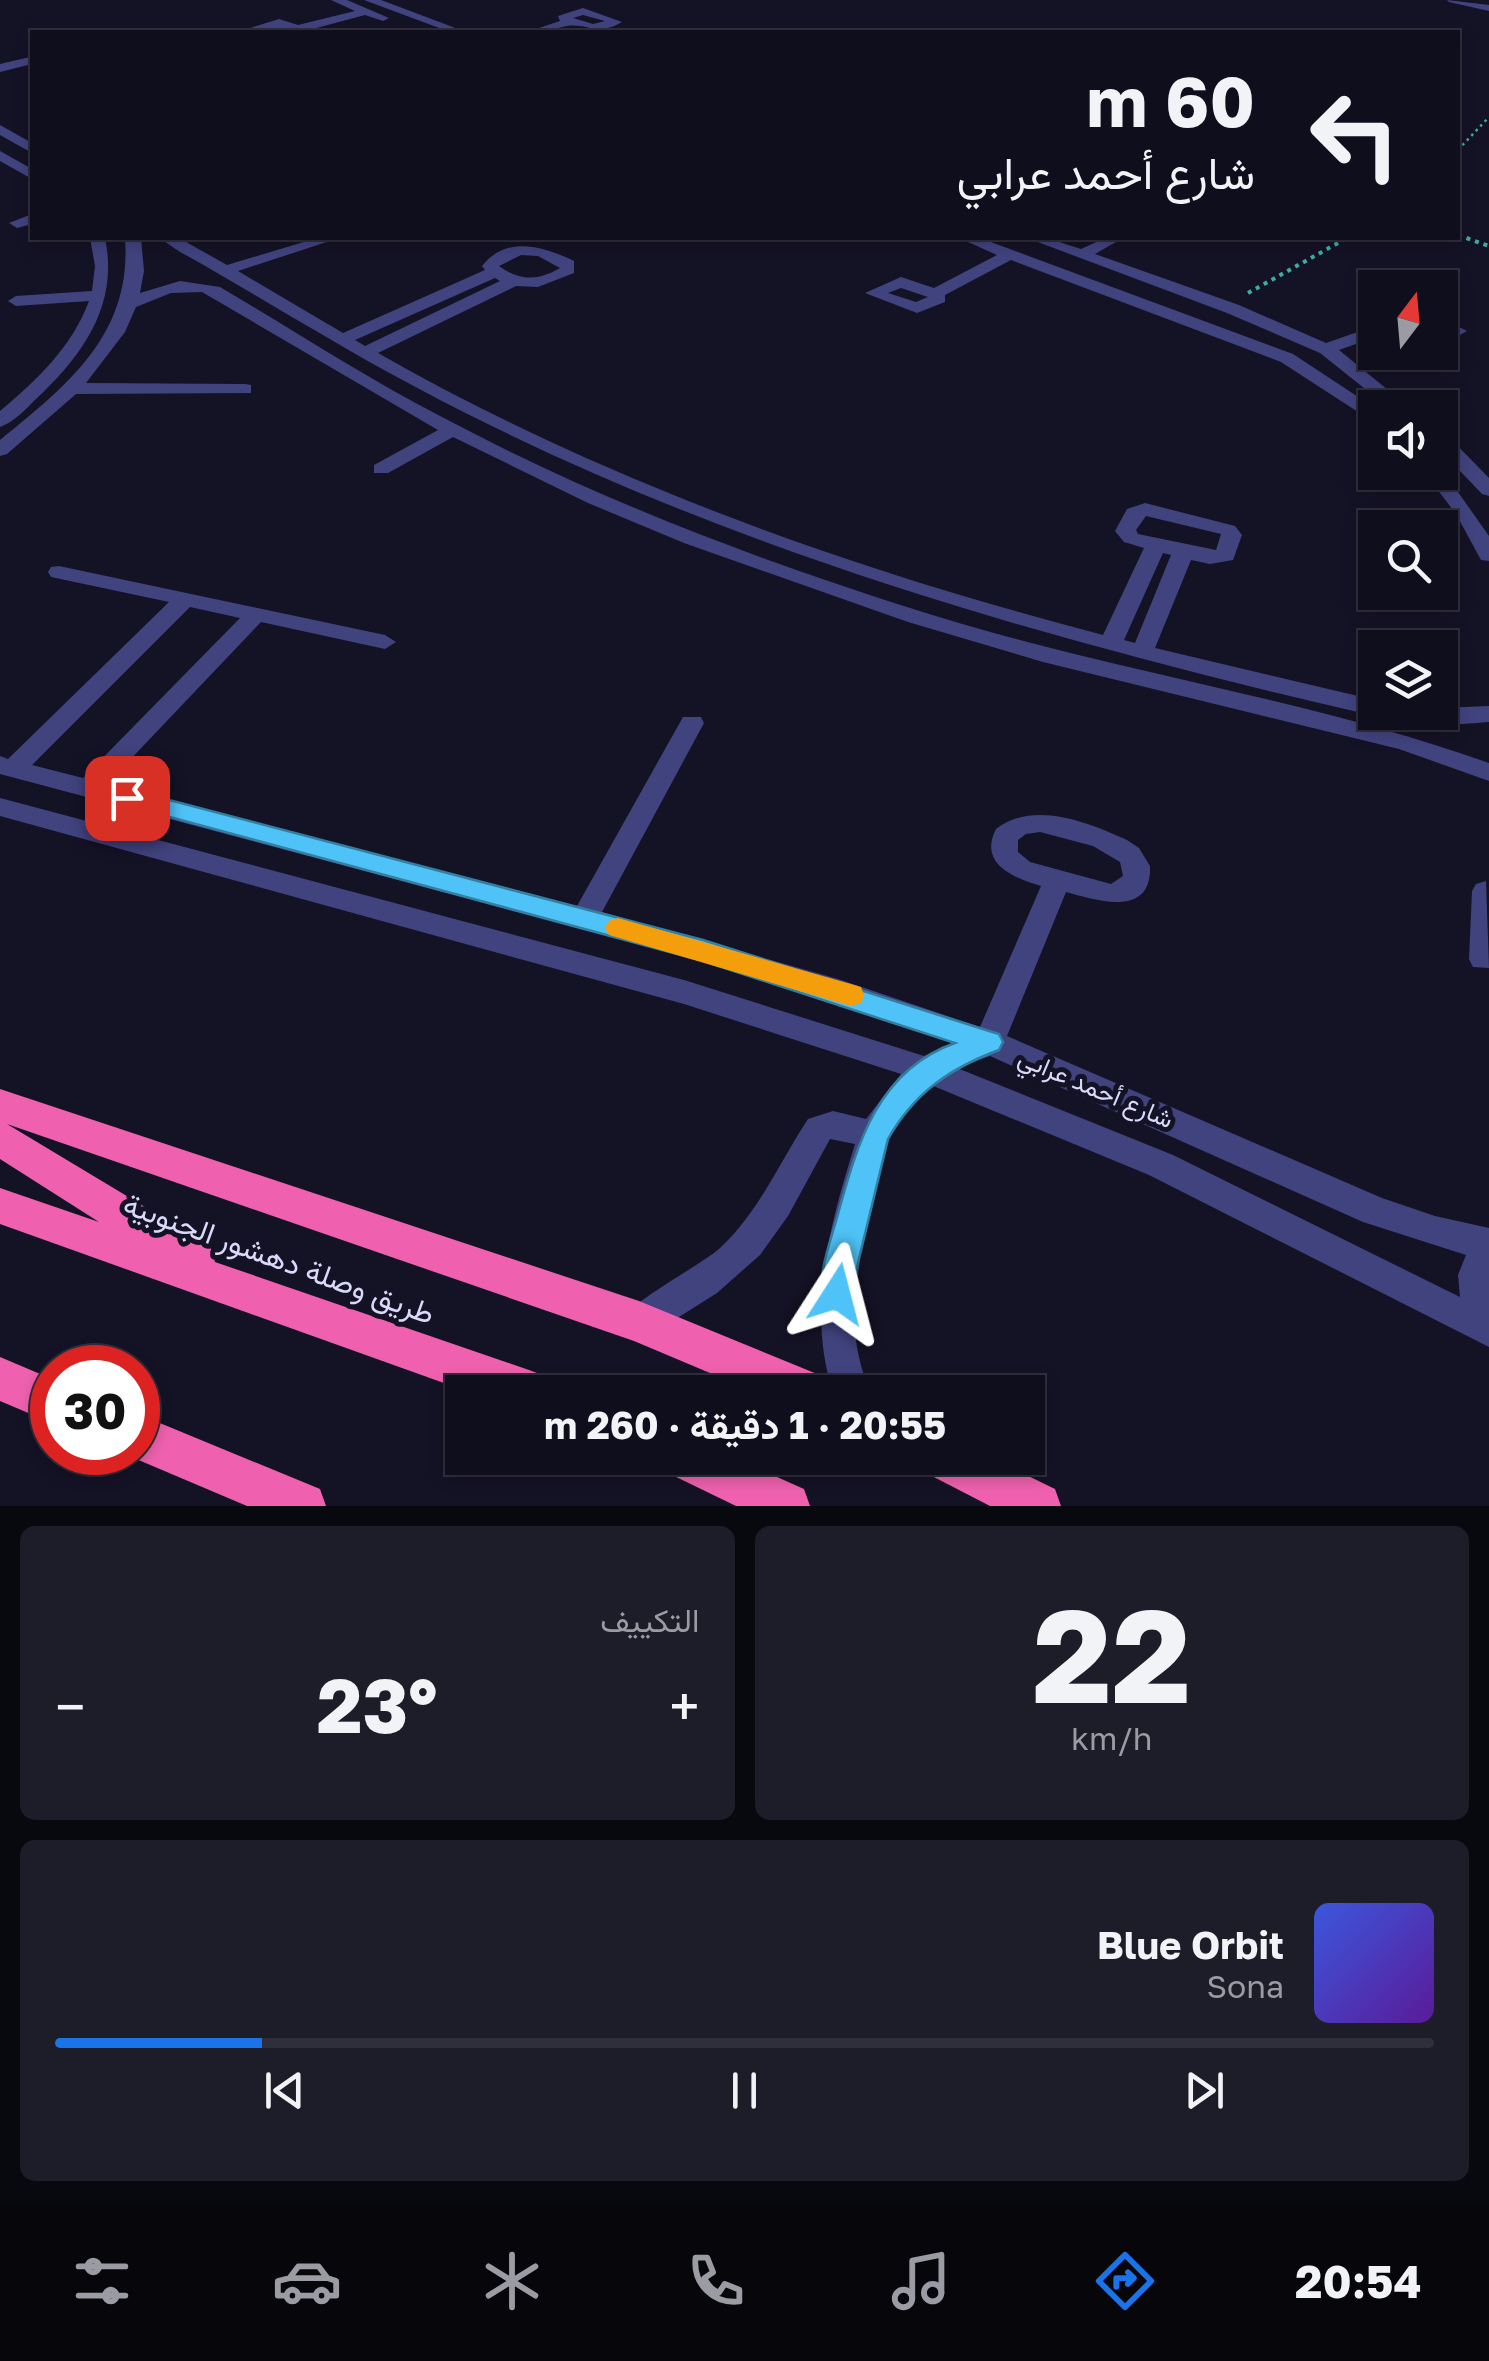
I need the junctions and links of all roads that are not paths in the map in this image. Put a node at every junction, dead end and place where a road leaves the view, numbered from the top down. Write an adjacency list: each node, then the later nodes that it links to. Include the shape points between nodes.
1 (337, 0): 4 (street)
2 (410, 0): 4 (street)
3 (1453, 0): 5 (street)
4 (375, 5): 6 (street); 8 (street); 9 (street)
5 (1487, 6)
6 (298, 29): 7 (street, via 276,22)
7 (257, 30)
8 (419, 30)
9 (454, 30)
10 (543, 30): 11 (street, via 576,23)
11 (560, 30)
12 (29, 57): 13 (street)
13 (0, 65)
14 (30, 130): 15 (street)
15 (2, 131): 16 (street)
16 (29, 144)
17 (1, 156): 18 (street)
18 (30, 173)
19 (98, 240): 32 (street)
20 (134, 240): 34 (street)
21 (173, 240): 28 (street)
22 (281, 240): 28 (street)
23 (324, 240): 28 (street)
24 (972, 240): 27 (street)
25 (1040, 240): 26 (street)
26 (1084, 246): 37 (street)
27 (1005, 252): 31 (street); 44 (street, via 1287,358)
28 (218, 265): 36 (street)
29 (495, 272): 30 (street); 30 (street, via 493,261 520,250 541,250 568,264 546,281); 36 (street)
30 (514, 282): 38 (street)
31 (927, 291)
32 (100, 295): 33 (street); 45 (street, via 74,346)
33 (16, 301)
34 (129, 304): 40 (street, via 168,287 214,290); 41 (street, via 113,336)
35 (1358, 337): 37 (street)
36 (341, 340): 38 (street)
37 (1326, 349): 43 (street)
38 (366, 352): 39 (street)
39 (394, 370): 40 (street); 61 (street, via 528,440 693,511 893,582)
40 (368, 383): 46 (street)
41 (71, 388): 42 (street); 47 (street)
42 (244, 390)
43 (1378, 390)
44 (1358, 404)
45 (4, 414)
46 (452, 430): 51 (street); 68 (street, via 692,539 916,617 1181,691 1404,742)
47 (0, 450)
48 (1458, 456): 50 (street)
49 (1489, 460): 50 (street)
50 (1465, 463): 53 (street)
51 (382, 470)
52 (1447, 490): 54 (street)
53 (1489, 490)
54 (1486, 542)
55 (1156, 545): 56 (street); 56 (street, via 1126,534 1136,511 1231,532 1221,556); 61 (street)
56 (1183, 552): 62 (street)
57 (59, 572): 58 (street)
58 (185, 599): 59 (street); 67 (street)
59 (256, 614): 60 (street); 69 (street)
60 (384, 642)
61 (1110, 645): 62 (street)
62 (1142, 653): 63 (street)
63 (1358, 704)
64 (1489, 714): 65 (street)
65 (1458, 716)
66 (692, 723): 73 (street)
67 (7, 766): 69 (street, شارع أحمد عرابي)
68 (1489, 772)
69 (88, 787): 73 (street, شارع أحمد عرابي)
70 (0, 807): 77 (street)
71 (1057, 881): 78 (street)
72 (1486, 891): 74 (street)
73 (584, 918): 75 (street, شارع أحمد عرابي)
74 (1487, 927): 76 (street)
75 (703, 950): 77 (street); 78 (street, شارع أحمد عرابي)
76 (1483, 958)
77 (684, 992): 79 (street)
78 (989, 1042): 79 (street); 84 (street, شارع أحمد عرابي, via 1375,1211)
79 (927, 1070): 81 (street); 87 (street, via 1161,1165)
80 (0, 1105): 86 (highway)
81 (874, 1137): 86 (street, via 842,1124 818,1129 740,1252); 90 (street, via 837,1294)
82 (0, 1138): 85 (highway)
83 (0, 1206): 85 (highway, طريق وصلة دهشور الجنوبية)
84 (1489, 1246): 87 (street, via 1475,1273)
85 (244, 1291): 88 (highway, طريق وصلة دهشور الجنوبية)
86 (638, 1322): 89 (highway)
87 (1489, 1327)
88 (481, 1375)
89 (765, 1375)
90 (843, 1375)
91 (0, 1380): 92 (highway)
92 (30, 1392)
93 (160, 1446): 96 (highway)
94 (722, 1475): 97 (highway)
95 (977, 1475): 98 (highway)
96 (303, 1506)
97 (787, 1506)
98 (1038, 1506)

